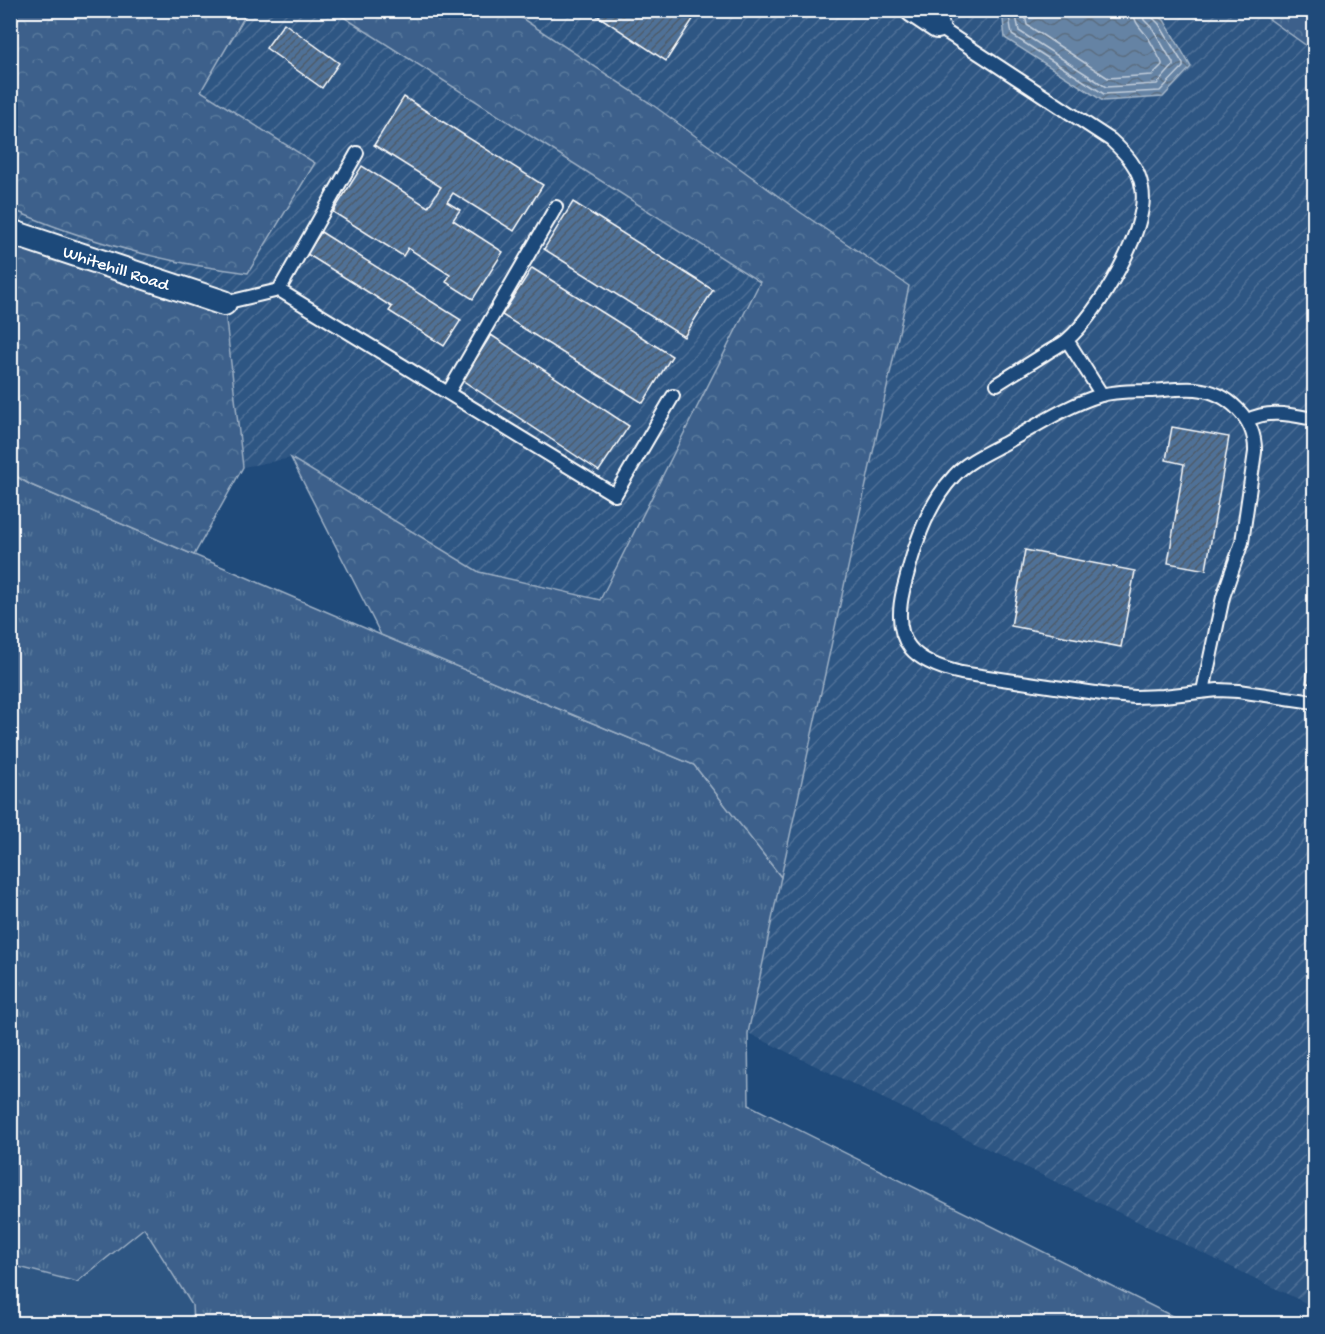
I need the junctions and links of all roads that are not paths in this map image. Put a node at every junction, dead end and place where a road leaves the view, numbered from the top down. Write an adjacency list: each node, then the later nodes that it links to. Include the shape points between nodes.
1 (913, 10): 2 (street)
2 (937, 26): 8 (lane, via 1111,140 1127,154 1137,171 1143,206 1123,262 1097,306)
3 (357, 153): 6 (lane)
4 (555, 207): 10 (lane)
5 (10, 232): 7 (street, Whitehill Road)
6 (279, 290): 7 (lane); 10 (lane)
7 (224, 303)
8 (1067, 340): 9 (lane); 11 (lane)
9 (997, 384)
10 (448, 393): 12 (lane, via 615,495)
11 (1102, 395): 14 (lane, via 1198,389 1217,395); 15 (lane, via 976,459 955,475 938,497 913,553 900,603 903,636 925,661 962,673 1135,697)
12 (673, 396)
13 (1314, 418): 14 (lane, via 1279,413)
14 (1248, 420): 15 (lane, via 1256,441 1242,542 1223,597)
15 (1203, 691): 16 (lane, via 1238,691)
16 (1314, 702)

